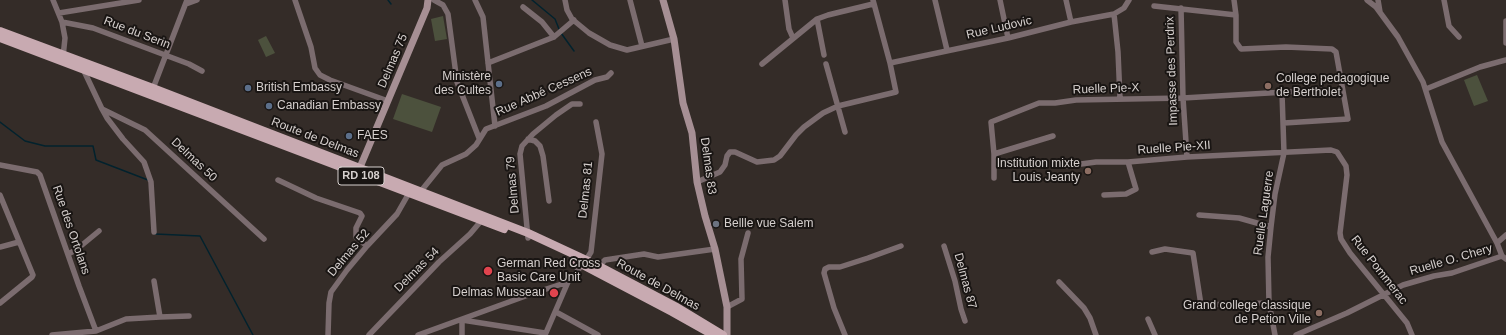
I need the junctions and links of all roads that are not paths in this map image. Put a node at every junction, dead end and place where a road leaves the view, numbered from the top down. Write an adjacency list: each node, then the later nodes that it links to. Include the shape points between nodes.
1 (53, 0): 25 (street)
2 (138, 0): 25 (street)
3 (198, 0): 20 (street)
4 (295, 0): 61 (street, via 311,46 315,68 320,75)
5 (428, 0): 61 (street, Delmas 75, via 427,8)
6 (434, 0): 70 (street, via 442,5 448,14 458,82)
7 (475, 0): 48 (street, via 483,17)
8 (565, 0): 30 (street, via 569,15)
9 (630, 0): 42 (street)
10 (663, 0): 40 (street, Delmas 83)
11 (785, 0): 38 (street, via 789,29)
12 (935, 0): 43 (street)
13 (1000, 0): 39 (street)
14 (1066, 0): 33 (street)
15 (1129, 0): 27 (street, via 1124,8)
16 (1234, 0): 28 (street)
17 (1367, 0): 26 (street)
18 (1378, 0): 26 (street)
19 (1444, 0): 35 (street, via 1449,26)
20 (187, 2): 45 (street)
21 (873, 2): 29 (street); 49 (street)
22 (1154, 6): 24 (street)
23 (523, 7): 36 (street, via 542,22)
24 (1181, 8): 28 (street); 60 (street, Impasse des Perdrix)
25 (59, 13): 32 (street)
26 (1380, 13): 55 (street, via 1398,37)
27 (1114, 14): 33 (street, Rue Ludovic); 59 (street)
28 (1236, 15): 66 (street, via 1236,42 1242,48 1286,47 1332,49 1336,52 1347,120)
29 (817, 19): 38 (street); 44 (street)
30 (574, 20): 36 (street); 42 (street, via 601,41 627,50)
31 (1506, 21): 41 (street)
32 (62, 22): 45 (street, Rue du Serin, via 93,28); 46 (street, via 65,38)
33 (1071, 22): 39 (street, Rue Ludovic)
34 (0, 31): 46 (main road, Route de Delmas / RD 108)
35 (1458, 36)
36 (554, 37): 48 (street)
37 (0, 38): 46 (main road, Route de Delmas / RD 108)
38 (794, 38): 50 (street)
39 (1008, 38): 43 (street, Rue Ludovic)
40 (674, 39): 42 (street); 81 (street, Delmas 83, via 680,90 692,133)
41 (1506, 43)
42 (642, 46)
43 (947, 50): 49 (street, Rue Ludovic)
44 (824, 55)
45 (165, 56): 53 (street, Rue du Serin); 57 (street)
46 (62, 58): 52 (main road, Route de Delmas / RD 108); 57 (main road, Route de Delmas / RD 108)
47 (1506, 60): 55 (street, via 1480,67)
48 (488, 63): 67 (street)
49 (890, 63): 63 (street, via 896,92)
50 (762, 64)
51 (826, 64): 63 (street)
52 (84, 70): 57 (main road, Route de Delmas / RD 108); 64 (street)
53 (202, 71)
54 (611, 73): 67 (street, Rue Abbé Cessens, via 546,106)
55 (1426, 89): 97 (street, via 1442,142)
56 (1320, 90): 58 (street, Ruelle Pie-X)
57 (152, 92): 78 (main road, Route de Delmas / RD 108)
58 (1282, 93): 60 (street, Ruelle Pie-X); 66 (street, Ruelle Laguerre)
59 (1120, 98): 60 (street, Ruelle Pie-X); 73 (street, Ruelle Pie-X, via 1039,103 992,121)
60 (1183, 98): 74 (street, Impasse des Perdrix)
61 (388, 101): 78 (street, Delmas 75)
62 (580, 104): 71 (street, Delmas 79, via 570,106 556,115)
63 (838, 106): 68 (street); 81 (street, via 804,127 774,160 757,162 730,152 722,169)
64 (102, 109): 91 (street, via 123,139 144,162 151,182); 95 (street, Delmas 50, via 145,130)
65 (596, 122): 106 (street, Delmas 81, via 602,154 591,252)
66 (1284, 123): 72 (street, Ruelle Laguerre)
67 (495, 126): 70 (street, Rue Abbé Cessens, via 486,129)
68 (845, 132)
69 (1053, 136): 73 (street)
70 (479, 138): 83 (street, Rue Abbé Cessens, via 476,145 466,154 442,165)
71 (528, 139): 86 (street, via 540,146); 93 (street, Delmas 79, via 520,154)
72 (1284, 153): 74 (street, Ruelle Pie-XII); 89 (street, Ruelle Laguerre); 111 (street, Rue Pommerac, via 1331,150 1341,156 1347,175 1341,239)
73 (994, 154): 79 (street)
74 (1187, 157): 75 (street, Ruelle Pie-XII)
75 (1128, 162): 77 (street, Ruelle Pie-XII, via 1096,162); 85 (street, via 1136,189 1126,194)
76 (0, 165): 104 (street, Rue des Ortolans, via 37,172 40,175)
77 (1066, 166)
78 (358, 171): 82 (main road, Route de Delmas / RD 108); 83 (main road, Route de Delmas / RD 108)
79 (994, 178)
80 (278, 180): 98 (street, via 316,198 360,213 362,216 356,228 356,237)
81 (697, 182): 102 (street, Delmas 83)
82 (409, 193): 83 (main road, Route de Delmas / RD 108); 98 (street, Delmas 52, via 397,214)
83 (420, 194): 88 (main road, Route de Delmas / RD 108); 93 (main road, Route de Delmas / RD 108)
84 (0, 195): 96 (street)
85 (1104, 195)
86 (549, 202)
87 (1199, 215): 89 (street, via 1240,218)
88 (481, 221): 93 (main road, Route de Delmas / RD 108); 125 (street, Delmas 54)
89 (1271, 227): 113 (street, Ruelle Laguerre, via 1268,257)
90 (99, 232): 104 (street)
91 (154, 232)
92 (748, 233): 114 (street, via 741,259 742,299)
93 (528, 235): 106 (main road, Route de Delmas / RD 108)
94 (1506, 235): 97 (street)
95 (264, 239)
96 (19, 242): 101 (street); 112 (street, via 33,275)
97 (1497, 243): 105 (street)
98 (367, 246): 124 (street, Delmas 52, via 331,292 328,303)
99 (901, 246): 132 (street, via 840,267 825,269 834,308)
100 (944, 246): 120 (street, Delmas 87)
101 (0, 247)
102 (715, 249): 107 (street, via 658,257 644,254 605,260); 114 (street, Delmas 83)
103 (1152, 252): 113 (street, via 1166,249 1193,253 1201,305)
104 (68, 254): 121 (street, Rue des Ortolans)
105 (1504, 258): 111 (street, Ruelle O. Chery, via 1403,285)
106 (584, 262): 107 (main road, Route de Delmas / RD 108); 109 (street); 129 (main road, Route de Delmas / RD 108)
107 (599, 266): 130 (main road, Route de Delmas / RD 108, via 675,306)
108 (154, 281): 116 (street)
109 (568, 282): 115 (street); 119 (street)
110 (1059, 282): 133 (street, via 1084,308)
111 (1383, 294): 136 (street, Ruelle O. Chery); 137 (street, Rue Pommerac, via 1407,323)
112 (0, 303)
113 (1269, 304): 135 (street, Ruelle Laguerre)
114 (727, 307): 131 (street, Delmas 83)
115 (556, 312): 122 (street); 128 (street)
116 (160, 316): 117 (street); 121 (street, via 126,319)
117 (189, 316)
118 (1148, 319): 134 (street)
119 (462, 320): 122 (street); 126 (street); 127 (street)
120 (965, 321)
121 (96, 331): 123 (street)
122 (545, 334)
123 (52, 335)
124 (328, 335)
125 (369, 335)
126 (418, 335)
127 (462, 335)
128 (598, 335)
129 (712, 335)
130 (723, 335)
131 (727, 335)
132 (845, 335)
133 (1096, 335)
134 (1155, 335)
135 (1275, 335)
136 (1296, 335)
137 (1412, 335)

